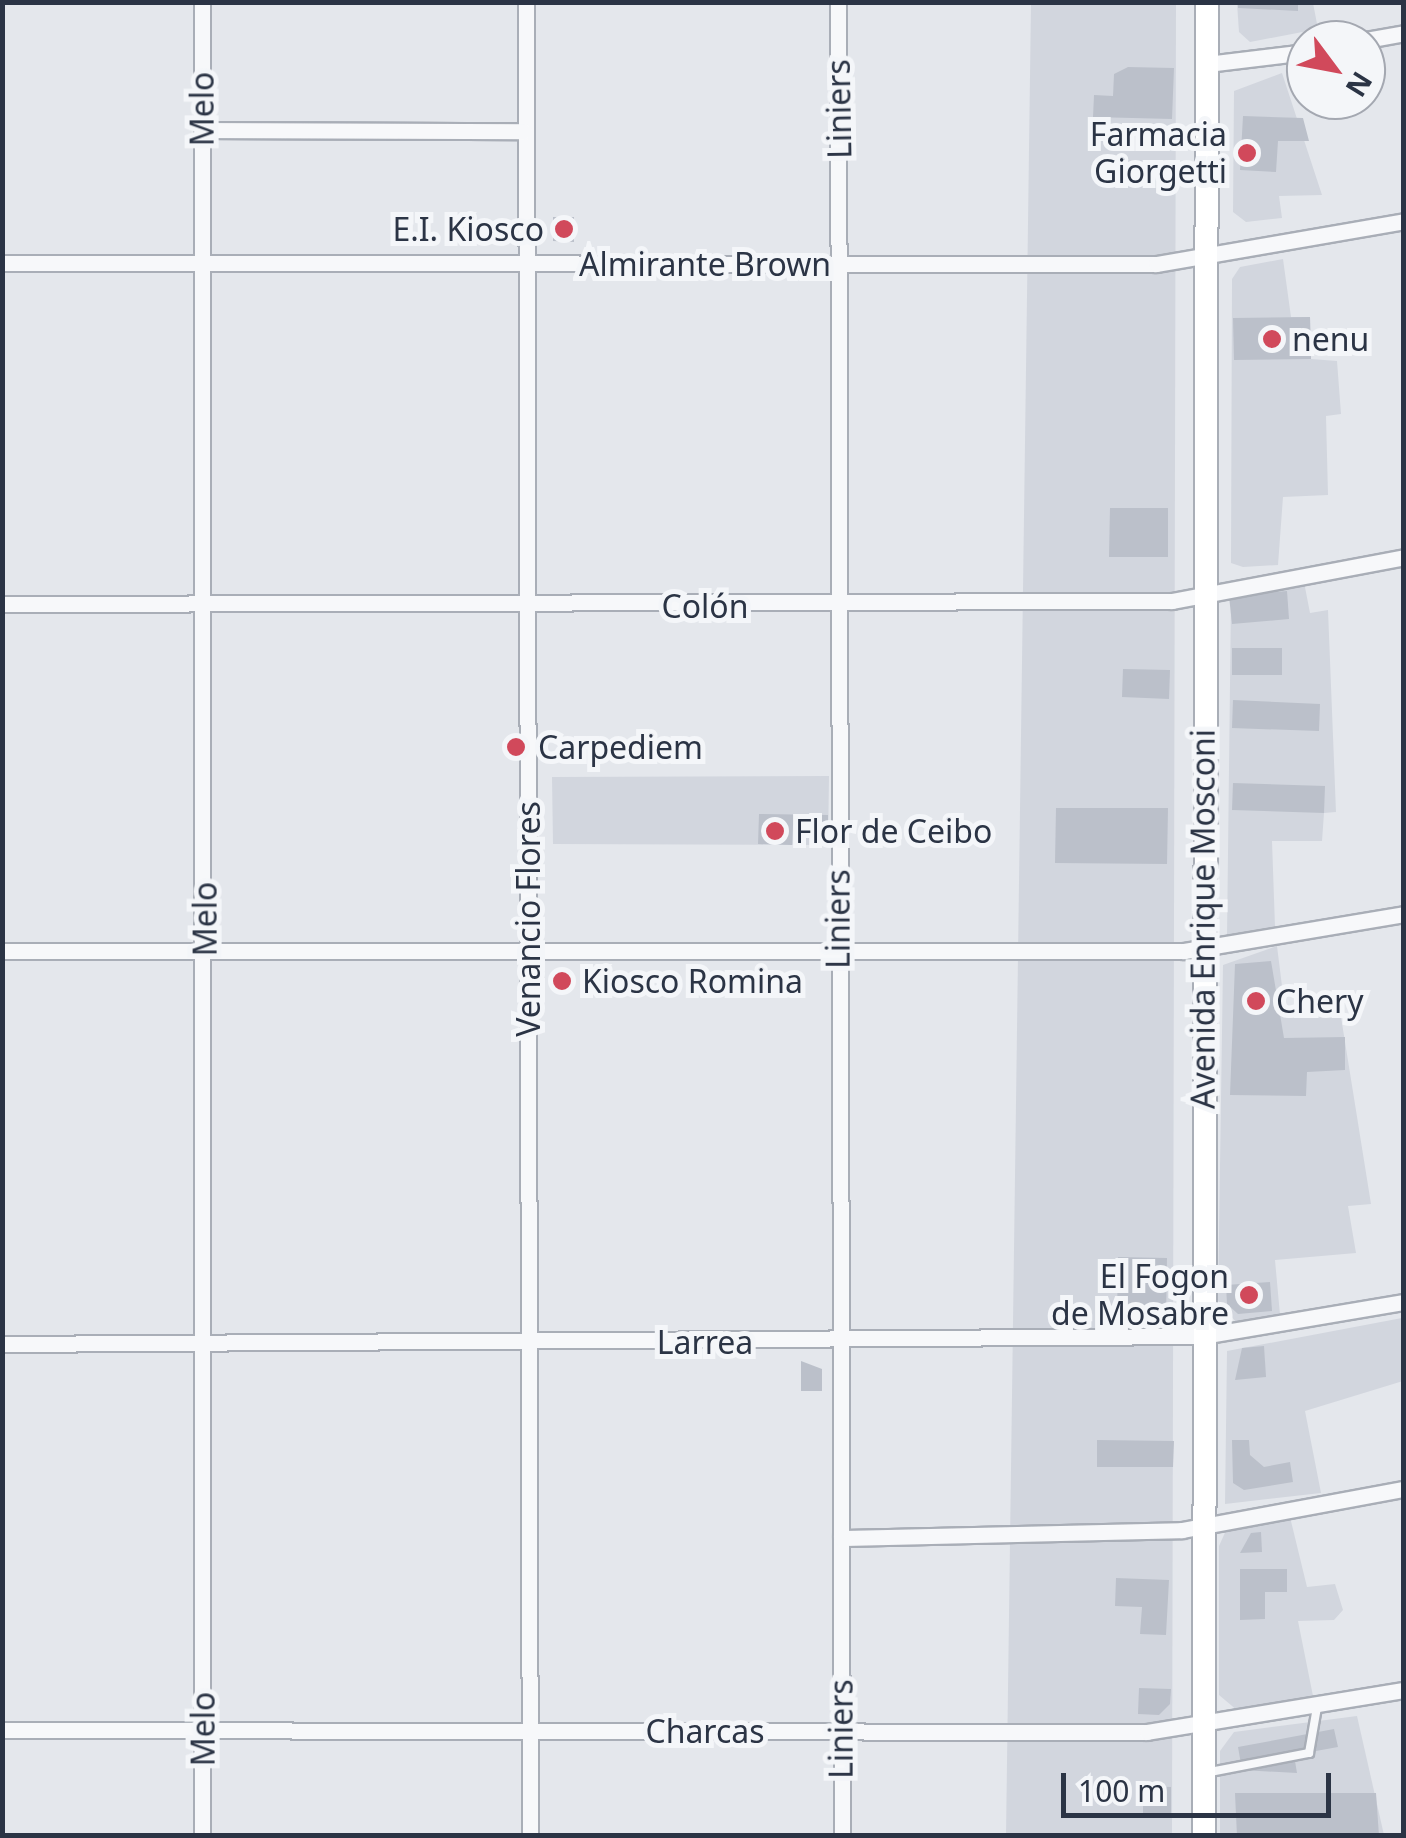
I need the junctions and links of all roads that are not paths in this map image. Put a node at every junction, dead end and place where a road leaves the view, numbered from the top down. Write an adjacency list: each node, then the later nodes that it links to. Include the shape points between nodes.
1 (202, 2): 7 (street, Melo)
2 (526, 2): 8 (street, Venancio Flores)
3 (838, 2): 13 (street, Liniers)
4 (1207, 2): 6 (main road, Avenida Enrique Mosconi)
5 (1286, 54): 6 (street)
6 (1207, 64): 10 (main road, Avenida Enrique Mosconi)
7 (202, 130): 8 (street); 12 (street, Melo)
8 (524, 130): 14 (street, Venancio Flores)
9 (1404, 221): 10 (street, Almirante Brown)
10 (1206, 255): 13 (street, Almirante Brown, via 1156,264); 16 (main road, Avenida Enrique Mosconi)
11 (2, 263): 12 (street, Almirante Brown)
12 (202, 263): 14 (street, Almirante Brown); 18 (street, Melo)
13 (841, 264): 14 (street, Almirante Brown); 20 (street, Liniers)
14 (524, 265): 19 (street, Venancio Flores)
15 (1404, 557): 16 (street, Colón)
16 (1203, 594): 20 (street, Colón); 24 (main road, Avenida Enrique Mosconi)
17 (2, 604): 18 (street, Colón)
18 (204, 604): 19 (street, Colón); 22 (street, Melo)
19 (528, 605): 20 (street, Colón); 23 (street, Venancio Flores)
20 (838, 606): 26 (street, Liniers)
21 (1404, 914): 24 (street)
22 (205, 949): 23 (street); 25 (street); 31 (street, Melo)
23 (528, 949): 26 (street); 32 (street, Venancio Flores)
24 (1204, 950): 26 (street); 28 (main road, Avenida Enrique Mosconi)
25 (2, 951)
26 (838, 952): 29 (street, Liniers)
27 (1404, 1302): 28 (street, Larrea)
28 (1202, 1336): 29 (street, Larrea); 34 (main road, Avenida Enrique Mosconi)
29 (840, 1341): 32 (street, Larrea); 35 (street, Liniers)
30 (2, 1344): 31 (street, Larrea)
31 (208, 1344): 32 (street, Larrea); 38 (street, Melo)
32 (530, 1344): 41 (street, Venancio Flores)
33 (1404, 1489): 34 (street)
34 (1203, 1526): 35 (street); 39 (main road, Avenida Enrique Mosconi)
35 (841, 1538): 42 (street, Liniers)
36 (1404, 1690): 37 (street, Charcas)
37 (1317, 1707): 39 (street, Charcas); 43 (lane, via 1308,1753)
38 (202, 1729): 40 (street, Charcas); 41 (street, Charcas); 44 (street, Melo)
39 (1205, 1729): 42 (street, Charcas); 43 (main road, Avenida Enrique Mosconi)
40 (2, 1730)
41 (528, 1731): 42 (street, Charcas); 45 (street, Venancio Flores)
42 (842, 1731): 46 (street, Liniers)
43 (1205, 1773): 47 (main road, Avenida Enrique Mosconi)
44 (202, 1836)
45 (530, 1836)
46 (842, 1836)
47 (1204, 1836)

